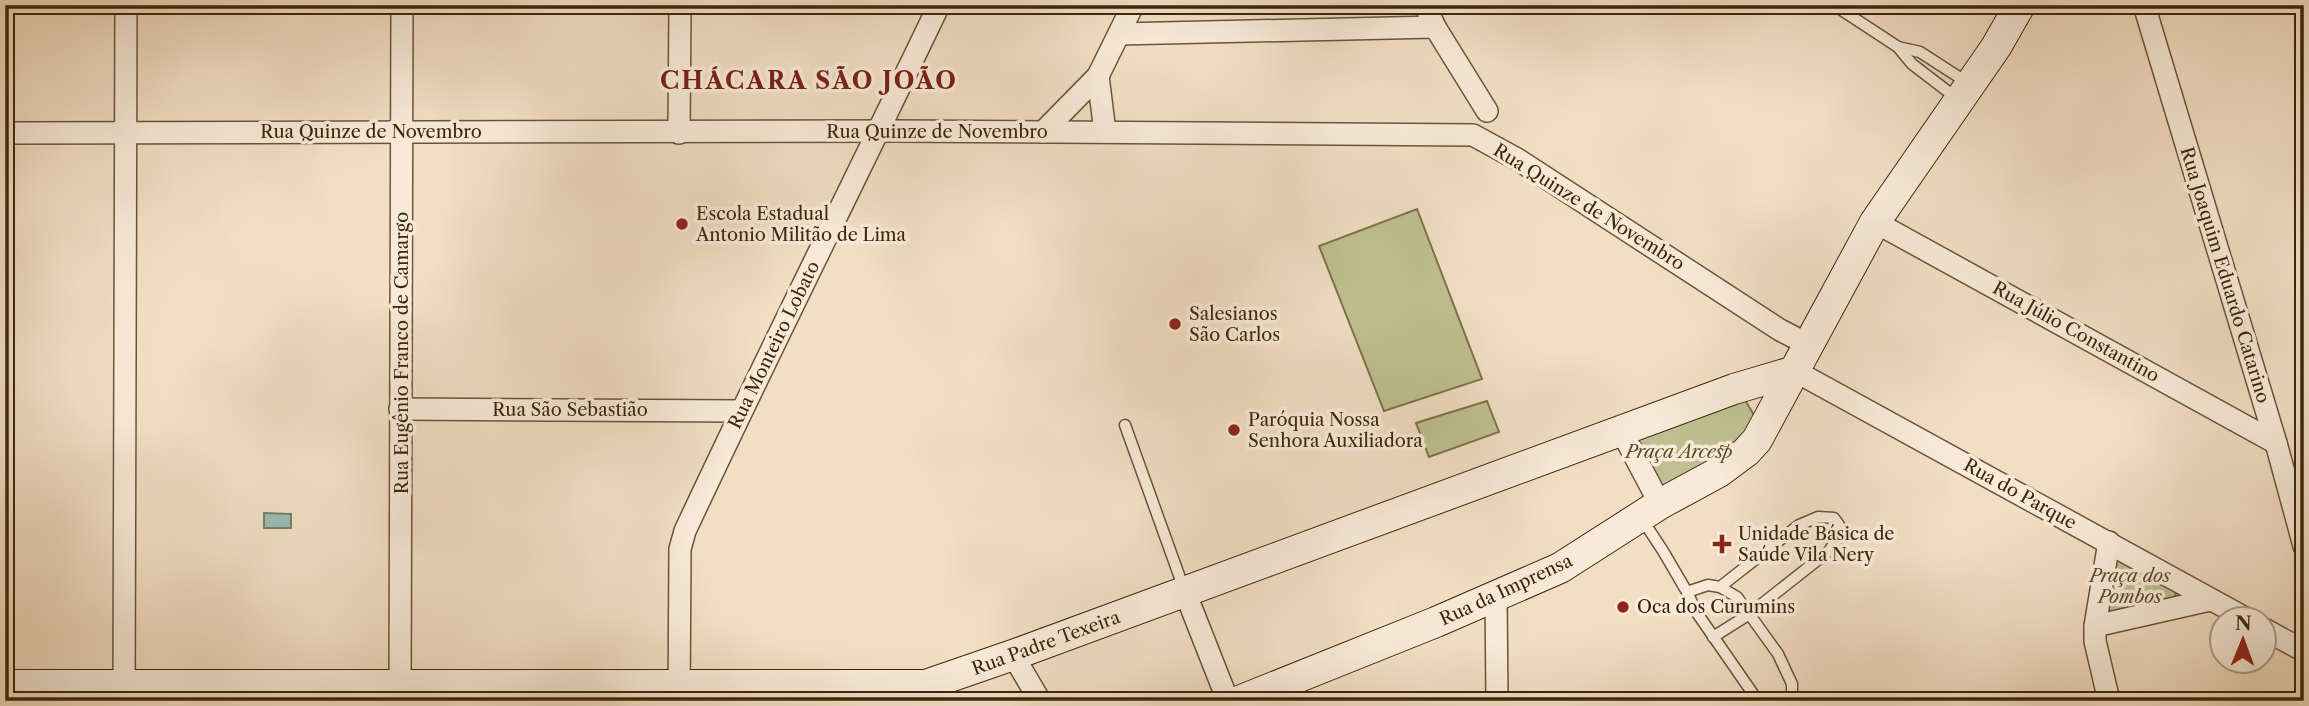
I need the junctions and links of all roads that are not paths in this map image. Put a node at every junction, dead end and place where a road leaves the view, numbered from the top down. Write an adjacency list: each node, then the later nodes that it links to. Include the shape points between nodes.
1 (126, 5): 21 (street)
2 (402, 5): 16 (street, Rua Eugênio Franco de Camargo)
3 (680, 5): 22 (street)
4 (939, 5): 17 (street, Rua Monteiro Lobato)
5 (1133, 5): 11 (street)
6 (1425, 5): 10 (street)
7 (1833, 5): 12 (lane)
8 (2144, 5): 32 (street, Rua Joaquim Eduardo Catarino)
9 (2012, 10): 14 (main road, Rua da Imprensa, via 1996,47)
10 (1435, 27): 11 (street); 15 (street)
11 (1119, 34): 13 (street)
12 (1898, 47): 14 (lane, via 1912,64); 14 (lane, via 1920,52)
13 (1098, 76): 18 (street); 19 (street)
14 (1965, 92): 23 (main road, Rua da Imprensa)
15 (1487, 111)
16 (403, 131): 21 (street, Rua Quinze de Novembro); 22 (street, Rua Quinze de Novembro); 27 (street, Rua Eugênio Franco de Camargo)
17 (880, 131): 18 (street, Rua Quinze de Novembro); 22 (street, Rua Quinze de Novembro); 28 (street, Rua Monteiro Lobato)
18 (1044, 132): 19 (street, Rua Quinze de Novembro)
19 (1105, 132): 24 (street, Rua Quinze de Novembro, via 1473,135)
20 (5, 133): 21 (street, Rua Quinze de Novembro)
21 (126, 133): 50 (street)
22 (679, 133)
23 (1875, 222): 24 (main road, Rua da Imprensa); 32 (street, Rua Júlio Constantino)
24 (1809, 345): 25 (main road, Rua da Imprensa)
25 (1795, 372): 26 (main road, Rua Padre Texeira); 30 (main road, Rua da Imprensa); 34 (street, Rua do Parque)
26 (1734, 389): 30 (main road, via 1752,403); 31 (main road, Rua Padre Texeira)
27 (400, 409): 28 (street, Rua São Sebastião); 49 (street, Rua Eugênio Franco de Camargo)
28 (741, 411): 51 (street, Rua Monteiro Lobato, via 680,549)
29 (1125, 425): 37 (lane)
30 (1761, 431): 33 (main road, Rua da Imprensa, via 1746,452 1719,472)
31 (1622, 432): 33 (street); 37 (main road, Rua Padre Texeira)
32 (2276, 443): 35 (street, Rua Joaquim Eduardo Catarino)
33 (1650, 510): 38 (lane, via 1663,551); 39 (main road, Rua da Imprensa, via 1559,568)
34 (2109, 542): 40 (street, Rua do Parque); 43 (street)
35 (2304, 546)
36 (1720, 587): 38 (lane, via 1707,585); 42 (lane, via 1737,597); 42 (lane, via 1799,526 1818,517 1834,518 1839,537 1829,551)
37 (1185, 592): 47 (main road, Rua Padre Texeira); 53 (street)
38 (1686, 592): 44 (lane)
39 (1496, 595): 54 (main road, Rua da Imprensa); 55 (street)
40 (2210, 600): 41 (street, Rua do Parque); 43 (street)
41 (2218, 604)
42 (1748, 615): 44 (lane); 57 (lane, via 1778,654 1793,684)
43 (2095, 626): 58 (street)
44 (1713, 636): 56 (lane)
45 (2278, 637): 46 (street)
46 (2304, 651)
47 (1013, 655): 51 (main road, Rua Padre Texeira, via 926,685); 52 (street)
48 (5, 685): 50 (main road, Rua Padre Texeira)
49 (400, 692): 50 (main road, Rua Padre Texeira); 51 (main road, Rua Padre Texeira)
50 (124, 693)
51 (679, 693)
52 (1041, 701)
53 (1228, 701)
54 (1239, 701)
55 (1497, 701)
56 (1758, 701)
57 (1789, 701)
58 (2109, 701)

